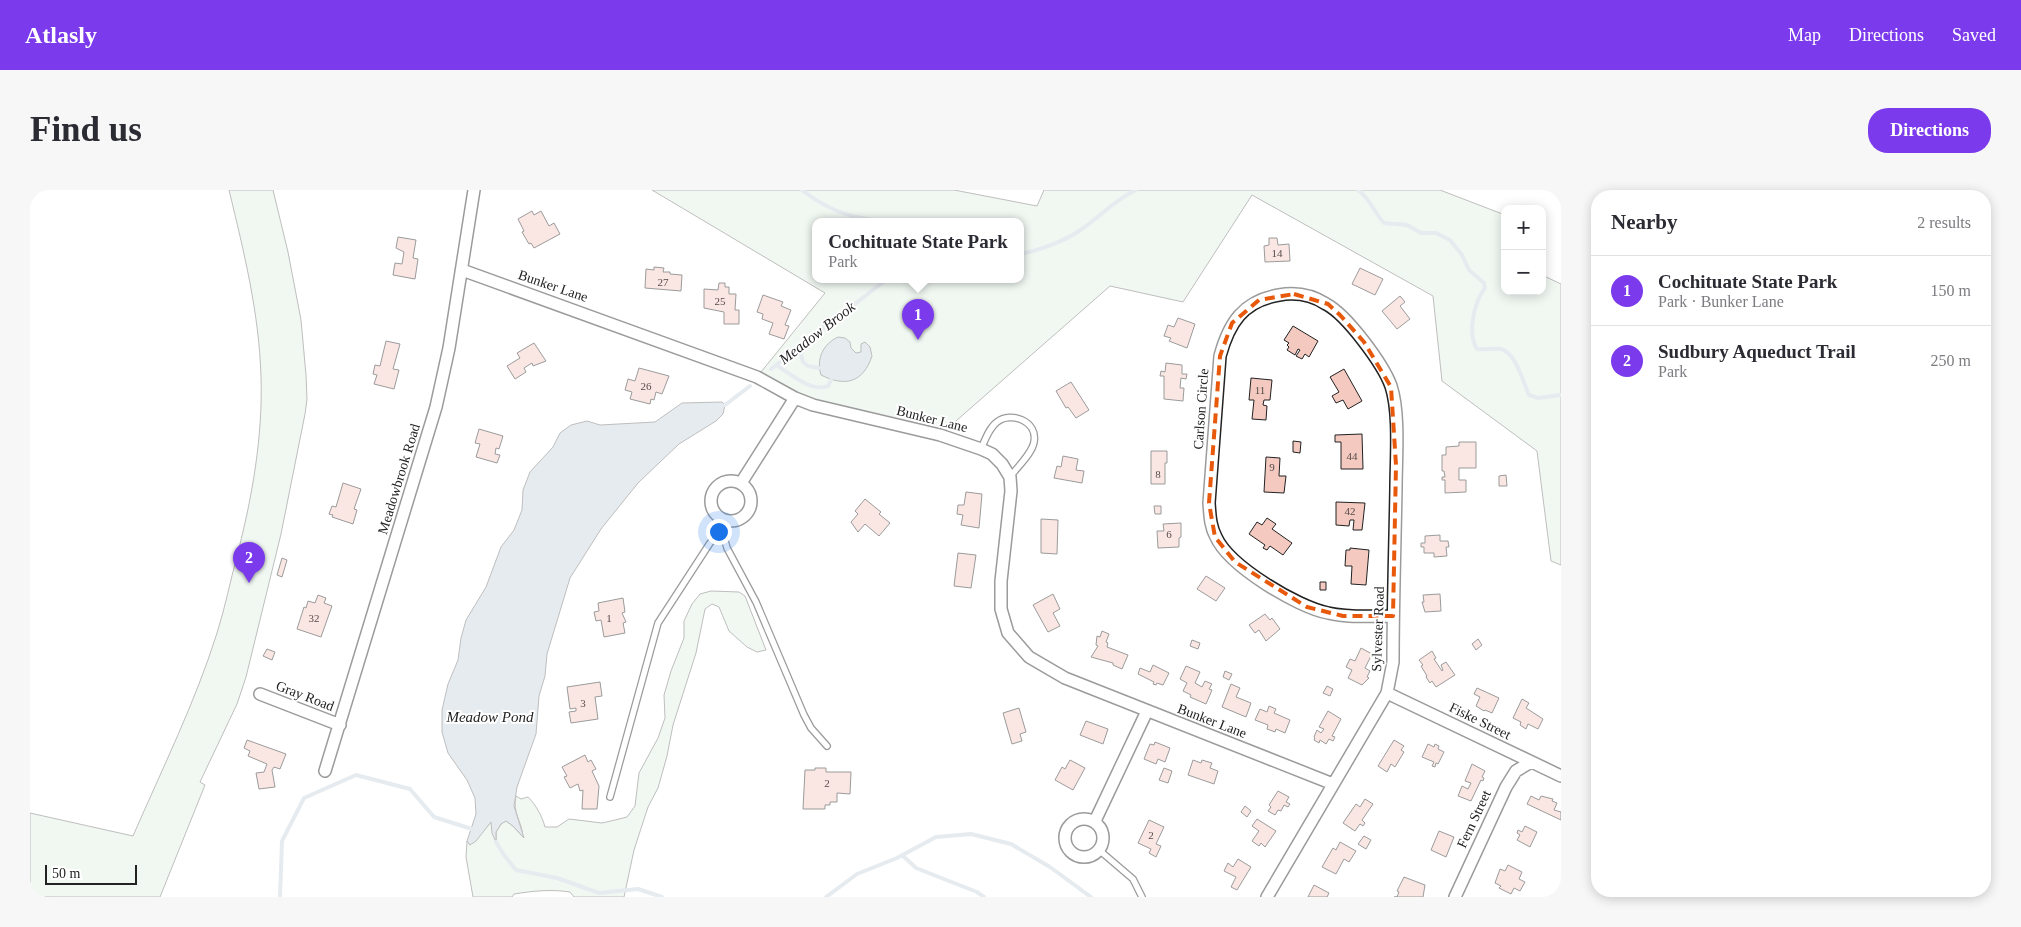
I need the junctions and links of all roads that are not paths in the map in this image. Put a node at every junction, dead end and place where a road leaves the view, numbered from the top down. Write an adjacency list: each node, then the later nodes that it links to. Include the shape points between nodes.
1 (474, 190): 2 (street, Meadowbrook Road)
2 (462, 270): 3 (street, Bunker Lane, via 757,378); 13 (street, Meadowbrook Road, via 436,407)
3 (795, 398): 5 (street, Bunker Lane, via 830,410 955,438); 7 (street)
4 (1395, 418): 9 (street, Sylvester Road); 9 (street, Carlson Circle, via 1386,375 1364,342 1328,304 1312,297 1278,295 1259,300 1232,323 1220,356 1218,380 1210,503 1210,521 1215,536 1235,562 1307,607 1343,616)
5 (981, 449): 6 (street, Bunker Lane, via 992,454); 6 (lane, via 997,422 1012,417 1021,418 1029,424 1034,442)
6 (1010, 477): 12 (street, Bunker Lane, via 1011,500 1001,581 1002,609 1008,633 1030,657 1065,678)
7 (741, 483): 8 (street, via 750,492 751,505 742,518); 8 (street, via 726,481 713,492 711,503)
8 (724, 525): 14 (lane, via 727,548 752,594 804,714); 19 (lane, via 658,623)
9 (1393, 616): 10 (street, Sylvester Road, via 1393,662)
10 (1387, 693): 15 (street, Fiske Street); 18 (street, Sylvester Road)
11 (260, 694): 13 (street, Gray Road)
12 (1147, 711): 18 (street, Bunker Lane); 20 (street)
13 (340, 725): 16 (street, Meadowbrook Road)
14 (827, 746)
15 (1532, 762): 17 (street, Fiske Street); 24 (street, Fern Street, via 1516,771 1506,786)
16 (326, 771)
17 (1561, 776)
18 (1333, 784): 23 (street, Sylvester Road)
19 (610, 797)
20 (1094, 821): 21 (street, via 1103,832 1103,844); 21 (street, via 1082,818 1071,823 1065,840 1070,851 1080,857 1089,857)
21 (1099, 850): 22 (lane, via 1133,879)
22 (1142, 897)
23 (1267, 897)
24 (1455, 897)

